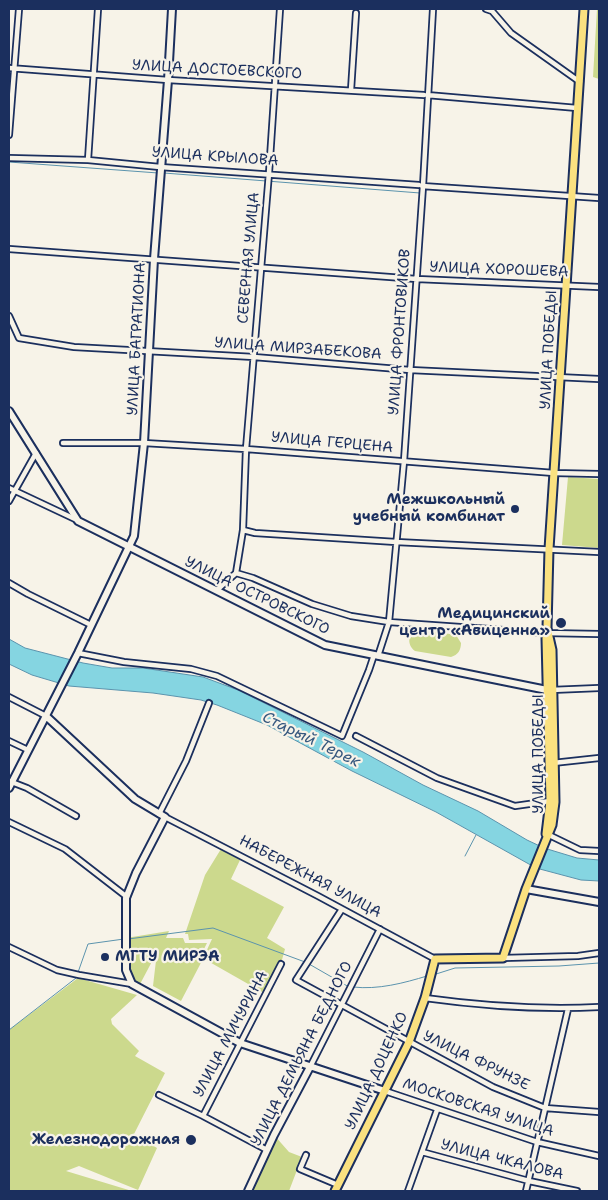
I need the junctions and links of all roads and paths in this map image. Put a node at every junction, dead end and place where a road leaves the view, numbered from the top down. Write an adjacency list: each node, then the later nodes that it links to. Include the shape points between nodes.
1 (18, 9): 9 (street)
2 (98, 9): 10 (street)
3 (172, 9): 11 (street, УЛИЦА БАГРАТИОНА)
4 (280, 9): 13 (street, СЕВЕРНАЯ УЛИЦА)
5 (433, 9): 15 (street, УЛИЦА ФРОНТОВИКОВ)
6 (486, 9): 12 (street, via 492,11 511,32)
7 (583, 9): 12 (main road, УЛИЦА ПОБЕДЫ)
8 (356, 13): 14 (street)
9 (11, 68): 10 (street, УЛИЦА ДОСТОЕВСКОГО); 17 (street)
10 (93, 75): 11 (street, УЛИЦА ДОСТОЕВСКОГО); 19 (street)
11 (168, 80): 13 (street, УЛИЦА ДОСТОЕВСКОГО); 20 (street, УЛИЦА БАГРАТИОНА)
12 (579, 82): 16 (main road, УЛИЦА ПОБЕДЫ); 23 (main road, УЛИЦА ПОБЕДЫ)
13 (275, 86): 14 (street, УЛИЦА ДОСТОЕВСКОГО); 21 (street, СЕВЕРНАЯ УЛИЦА)
14 (350, 90): 15 (street, УЛИЦА ДОСТОЕВСКОГО)
15 (427, 95): 16 (street, УЛИЦА ДОСТОЕВСКОГО); 22 (street, УЛИЦА ФРОНТОВИКОВ)
16 (576, 108): 23 (main road, УЛИЦА ПОБЕДЫ)
17 (9, 135)
18 (9, 158): 19 (street, УЛИЦА КРЫЛОВА)
19 (88, 160): 20 (street, УЛИЦА КРЫЛОВА)
20 (160, 167): 21 (street, УЛИЦА КРЫЛОВА); 26 (street, УЛИЦА БАГРАТИОНА)
21 (269, 174): 22 (street, УЛИЦА КРЫЛОВА); 27 (street, СЕВЕРНАЯ УЛИЦА)
22 (421, 185): 23 (street, УЛИЦА КРЫЛОВА); 28 (street, УЛИЦА ФРОНТОВИКОВ)
23 (572, 196): 24 (street, УЛИЦА КРЫЛОВА); 29 (main road, УЛИЦА ПОБЕДЫ)
24 (599, 198)
25 (9, 250): 26 (street, УЛИЦА ХОРОШЕВА)
26 (154, 259): 27 (street, УЛИЦА ХОРОШЕВА); 32 (street, УЛИЦА БАГРАТИОНА)
27 (260, 267): 28 (street, УЛИЦА ХОРОШЕВА); 33 (street, СЕВЕРНАЯ УЛИЦА)
28 (417, 279): 29 (street, УЛИЦА ХОРОШЕВА); 34 (street, УЛИЦА ФРОНТОВИКОВ)
29 (567, 284): 30 (street, УЛИЦА ХОРОШЕВА); 35 (main road, УЛИЦА ПОБЕДЫ)
30 (599, 287)
31 (9, 316): 32 (street, УЛИЦА МИРЗАБЕКОВА, via 19,338 74,347)
32 (149, 352): 33 (street, УЛИЦА МИРЗАБЕКОВА); 39 (street, УЛИЦА БАГРАТИОНА)
33 (254, 357): 34 (street, УЛИЦА МИРЗАБЕКОВА); 40 (street, СЕВЕРНАЯ УЛИЦА)
34 (410, 370): 35 (street, УЛИЦА МИРЗАБЕКОВА); 42 (street, УЛИЦА ФРОНТОВИКОВ)
35 (561, 378): 36 (street, УЛИЦА МИРЗАБЕКОВА); 43 (main road, УЛИЦА ПОБЕДЫ)
36 (599, 380)
37 (9, 411): 41 (street)
38 (64, 443): 39 (street, УЛИЦА ГЕРЦЕНА)
39 (144, 443): 40 (street, УЛИЦА ГЕРЦЕНА); 51 (street, УЛИЦА БАГРАТИОНА, via 134,536)
40 (246, 449): 42 (street, УЛИЦА ГЕРЦЕНА); 49 (street, СЕВЕРНАЯ УЛИЦА)
41 (36, 453): 46 (street); 48 (street)
42 (404, 461): 43 (street, УЛИЦА ГЕРЦЕНА); 50 (street, УЛИЦА ФРОНТОВИКОВ)
43 (555, 473): 44 (street, УЛИЦА ГЕРЦЕНА); 52 (main road, УЛИЦА ПОБЕДЫ)
44 (599, 474)
45 (9, 488): 46 (street, УЛИЦА ОСТРОВСКОГО)
46 (14, 491): 47 (street); 48 (street, УЛИЦА ОСТРОВСКОГО)
47 (9, 501)
48 (78, 521): 51 (street, УЛИЦА ОСТРОВСКОГО)
49 (243, 530): 50 (street); 54 (street, СЕВЕРНАЯ УЛИЦА)
50 (396, 542): 52 (street); 57 (street, УЛИЦА ФРОНТОВИКОВ)
51 (129, 546): 56 (street, УЛИЦА ОСТРОВСКОГО); 58 (street, УЛИЦА БАГРАТИОНА)
52 (549, 549): 53 (street); 59 (main road, УЛИЦА ПОБЕДЫ)
53 (599, 552)
54 (236, 573): 56 (street); 57 (street, УЛИЦА ОСТРОВСКОГО, via 312,604 352,616)
55 (9, 583): 58 (street)
56 (217, 590): 62 (street, УЛИЦА ОСТРОВСКОГО, via 312,640)
57 (389, 622): 59 (street, УЛИЦА ОСТРОВСКОГО); 62 (street, УЛИЦА ФРОНТОВИКОВ)
58 (91, 625): 61 (street, УЛИЦА БАГРАТИОНА)
59 (547, 633): 60 (street, УЛИЦА ОСТРОВСКОГО); 64 (main road, УЛИЦА ПОБЕДЫ)
60 (599, 634)
61 (77, 655): 62 (street, УЛИЦА ФРОНТОВИКОВ, via 191,669 217,676 342,736); 67 (street, УЛИЦА БАГРАТИОНА)
62 (376, 656): 64 (street, УЛИЦА ОСТРОВСКОГО)
63 (599, 688): 64 (street, УЛИЦА ОСТРОВСКОГО)
64 (550, 690): 72 (main road, УЛИЦА ПОБЕДЫ)
65 (9, 697): 67 (street)
66 (210, 703): 76 (street)
67 (46, 716): 70 (street); 76 (street, НАБЕРЕЖНАЯ УЛИЦА, via 135,799)
68 (356, 736): 74 (street, via 438,778 516,806)
69 (9, 741): 70 (street)
70 (28, 750): 73 (street)
71 (599, 758): 72 (street)
72 (552, 763): 74 (main road, УЛИЦА ПОБЕДЫ); 78 (main road, УЛИЦА ПОБЕДЫ, via 555,802 552,826)
73 (10, 784): 75 (street, via 26,788)
74 (550, 801): 78 (main road, УЛИЦА ПОБЕДЫ)
75 (76, 816)
76 (162, 816): 81 (street); 83 (street, НАБЕРЕЖНАЯ УЛИЦА)
77 (9, 822): 81 (street, via 65,849)
78 (547, 834): 79 (street, via 580,850); 80 (main road, УЛИЦА ПОБЕДЫ)
79 (599, 851)
80 (526, 888): 82 (street); 87 (main road, УЛИЦА ПОБЕДЫ)
81 (127, 897): 90 (street, via 126,970)
82 (599, 902)
83 (342, 909): 84 (street, НАБЕРЕЖНАЯ УЛИЦА); 92 (street, УЛИЦА ФРУНЗЕ, via 296,980)
84 (380, 929): 88 (street, НАБЕРЕЖНАЯ УЛИЦА); 92 (street, УЛИЦА ДЕМЬЯНА БЕДНОГО)
85 (9, 946): 90 (street, via 57,970)
86 (599, 953): 87 (street, НАБЕРЕЖНАЯ УЛИЦА)
87 (503, 958): 88 (main road, НАБЕРЕЖНАЯ УЛИЦА)
88 (434, 959): 91 (main road, УЛИЦА ДОЦЕНКО)
89 (281, 964): 96 (street, УЛИЦА МИЧУРИНА)
90 (132, 984): 96 (street, МОСКОВСКАЯ УЛИЦА)
91 (425, 998): 94 (street, via 475,1005); 95 (main road, УЛИЦА ДОЦЕНКО)
92 (342, 1005): 95 (street, УЛИЦА ФРУНЗЕ); 97 (street, УЛИЦА ДЕМЬЯНА БЕДНОГО)
93 (599, 1007): 94 (street)
94 (568, 1009): 100 (street)
95 (409, 1042): 98 (main road, УЛИЦА ДОЦЕНКО); 100 (street, УЛИЦА ФРУНЗЕ, via 493,1086)
96 (240, 1043): 97 (street, МОСКОВСКАЯ УЛИЦА); 103 (street, УЛИЦА МИЧУРИНА)
97 (310, 1067): 98 (street, МОСКОВСКАЯ УЛИЦА); 105 (street, УЛИЦА ДЕМЬЯНА БЕДНОГО)
98 (385, 1092): 101 (street, МОСКОВСКАЯ УЛИЦА); 110 (main road, УЛИЦА ДОЦЕНКО)
99 (159, 1095): 103 (street)
100 (545, 1108): 102 (street, УЛИЦА ФРУНЗЕ); 104 (street)
101 (437, 1110): 104 (street, МОСКОВСКАЯ УЛИЦА); 106 (street)
102 (599, 1112)
103 (203, 1116): 105 (street)
104 (537, 1142): 108 (street, МОСКОВСКАЯ УЛИЦА); 109 (street)
105 (267, 1150): 111 (street, УЛИЦА ДЕМЬЯНА БЕДНОГО)
106 (422, 1152): 109 (street, УЛИЦА ЧКАЛОВА); 112 (street)
107 (306, 1155): 110 (street, via 300,1169)
108 (599, 1156)
109 (529, 1180): 113 (street); 114 (street, УЛИЦА ЧКАЛОВА)
110 (336, 1188)
111 (248, 1191)
112 (408, 1191)
113 (526, 1191)
114 (577, 1191)

